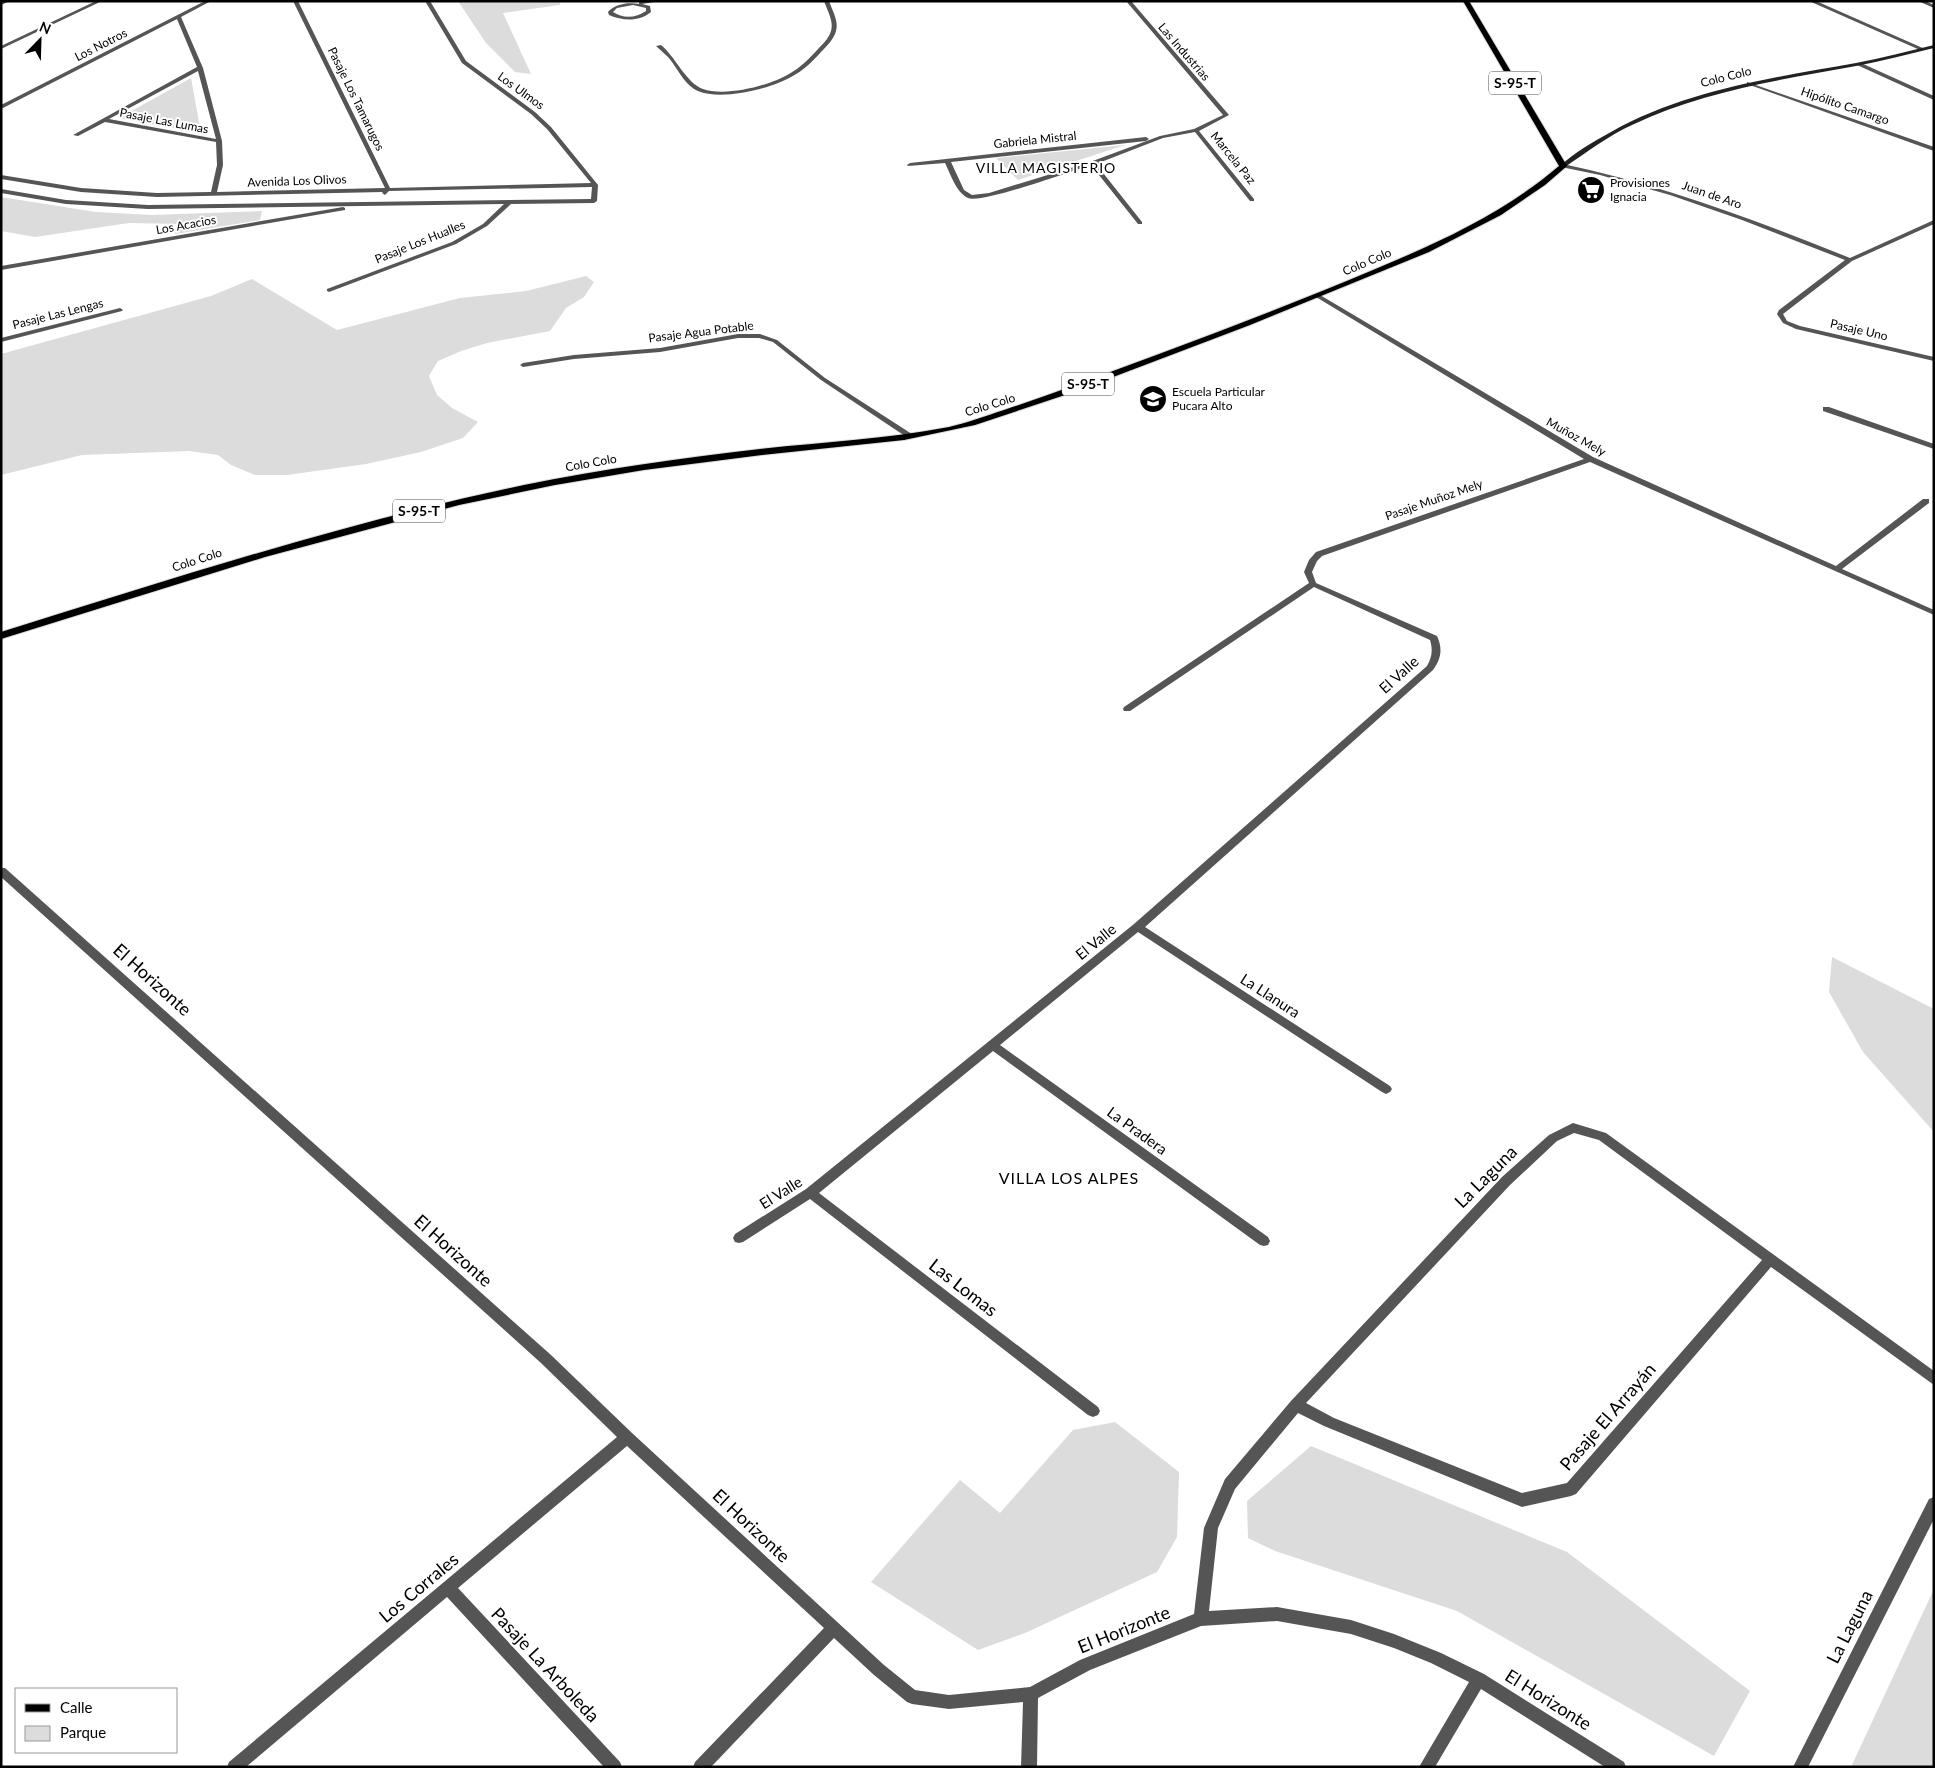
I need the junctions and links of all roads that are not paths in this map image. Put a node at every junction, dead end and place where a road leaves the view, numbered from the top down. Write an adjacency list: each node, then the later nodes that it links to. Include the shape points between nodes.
1 (8, 1): 12 (street)
2 (100, 1): 18 (street)
3 (209, 1): 15 (street, Los Notros)
4 (295, 1): 37 (street, Pasaje Los Tamarugos)
5 (427, 1): 36 (street, Los Ulmos, via 464,62 533,112)
6 (660, 1): 13 (street)
7 (826, 1): 16 (street, via 835,27 826,45 796,72 763,86 728,92 700,90)
8 (1128, 1): 26 (street, Las Industrias, via 1226,115)
9 (1466, 1): 34 (main road, S-95-T)
10 (1811, 1): 19 (street)
11 (1920, 1): 14 (street)
12 (1, 4)
13 (627, 5): 13 (street, via 610,12 624,18 647,14 650,9)
14 (1934, 7)
15 (179, 17): 21 (street, Pasaje Las Lumas); 24 (street, Los Notros)
16 (659, 46)
17 (1934, 46): 19 (main road, Colo Colo)
18 (1, 48)
19 (1922, 49): 20 (main road, Colo Colo)
20 (1859, 64): 22 (main road, Colo Colo); 23 (street)
21 (200, 68): 25 (street, Pasaje Las Lumas); 29 (street, Pasaje Las Lumas)
22 (1749, 83): 30 (street, Hipólito Camargo); 34 (main road, Colo Colo, via 1646,116 1600,138)
23 (1934, 98)
24 (1, 107)
25 (105, 120): 27 (street, Pasaje Las Lumas); 29 (street, Pasaje Las Lumas)
26 (1196, 130): 28 (street); 40 (street, Marcela Paz)
27 (76, 135)
28 (1162, 137): 31 (street, Gabriela Mistral); 32 (street)
29 (219, 142): 39 (street, Pasaje Las Lumas, via 220,165)
30 (1934, 149)
31 (947, 161): 32 (street, via 962,192 971,197 990,195); 33 (street, Gabriela Mistral)
32 (1092, 163): 44 (street)
33 (910, 165)
34 (1562, 166): 45 (street, Juan de Aro, via 1610,175 1727,211); 48 (main road, Colo Colo / S-95-T, via 1533,192 1502,211 1434,247)
35 (1, 177): 39 (street, Avenida Los Olivos, via 105,193)
36 (595, 185): 37 (street, Avenida Los Olivos); 41 (street, Avenida Los Olivos, via 594,201)
37 (388, 189): 39 (street, Avenida Los Olivos); 42 (street)
38 (1, 191): 42 (street, Avenida Los Olivos, via 66,202 124,207)
39 (214, 194)
40 (1252, 200)
41 (511, 201): 42 (street, Avenida Los Olivos); 47 (street, Pasaje Los Hualles, via 485,225 454,243)
42 (376, 203): 46 (street, Los Acacios)
43 (1934, 222): 45 (street)
44 (1140, 223)
45 (1850, 260): 51 (street, Pasaje Uno, via 1782,311 1782,318 1798,328)
46 (1, 268)
47 (329, 290)
48 (1318, 296): 54 (main road, Colo Colo / S-95-T, via 1041,402 957,428); 56 (street, Muñoz Mely)
49 (120, 310): 50 (street, Pasaje Las Lengas)
50 (1, 340)
51 (1934, 359)
52 (523, 365): 54 (street, Pasaje Agua Potable, via 660,350 738,336 760,336 775,341 823,379)
53 (1826, 409): 55 (street)
54 (911, 436): 61 (main road, Colo Colo / S-95-T, via 658,465 461,501 257,554)
55 (1934, 447)
56 (1590, 459): 58 (street, Muñoz Mely); 59 (street, Pasaje Muñoz Mely, via 1319,554 1309,566)
57 (1926, 501): 58 (street)
58 (1836, 570): 60 (street, Muñoz Mely)
59 (1313, 584): 62 (street); 64 (street, El Valle, via 1434,638 1436,659 1430,668)
60 (1934, 613)
61 (1, 636)
62 (1127, 709)
63 (1, 871): 74 (street, El Horizonte, via 546,1360)
64 (1138, 927): 65 (street, El Valle); 66 (street, La Llanura)
65 (992, 1045): 67 (street, El Valle); 69 (street, La Pradera)
66 (1386, 1089)
67 (810, 1193): 68 (street, El Valle); 73 (street, Las Lomas)
68 (739, 1238)
69 (1264, 1241)
70 (1769, 1260): 71 (street, La Laguna); 72 (street, Pasaje El Arrayán, via 1571,1489 1522,1500 1329,1422); 72 (street, La Laguna, via 1602,1136 1573,1128 1553,1138 1506,1181)
71 (1934, 1379)
72 (1296, 1405): 77 (street, La Laguna, via 1230,1484 1211,1528)
73 (1093, 1412)
74 (627, 1438): 76 (street, Los Corrales); 78 (street, El Horizonte)
75 (1934, 1504): 87 (street, La Laguna)
76 (448, 1588): 81 (street, Los Corrales); 82 (street, Pasaje La Arboleda)
77 (1201, 1619): 79 (street, El Horizonte, via 1277,1614 1351,1626 1419,1651); 80 (street, El Horizonte, via 1085,1665)
78 (834, 1628): 80 (street, El Horizonte, via 912,1697 949,1702); 83 (street)
79 (1479, 1679): 85 (street); 86 (street, El Horizonte)
80 (1032, 1694): 84 (street)
81 (234, 1767)
82 (615, 1767)
83 (700, 1767)
84 (1029, 1767)
85 (1426, 1767)
86 (1619, 1767)
87 (1800, 1767)

